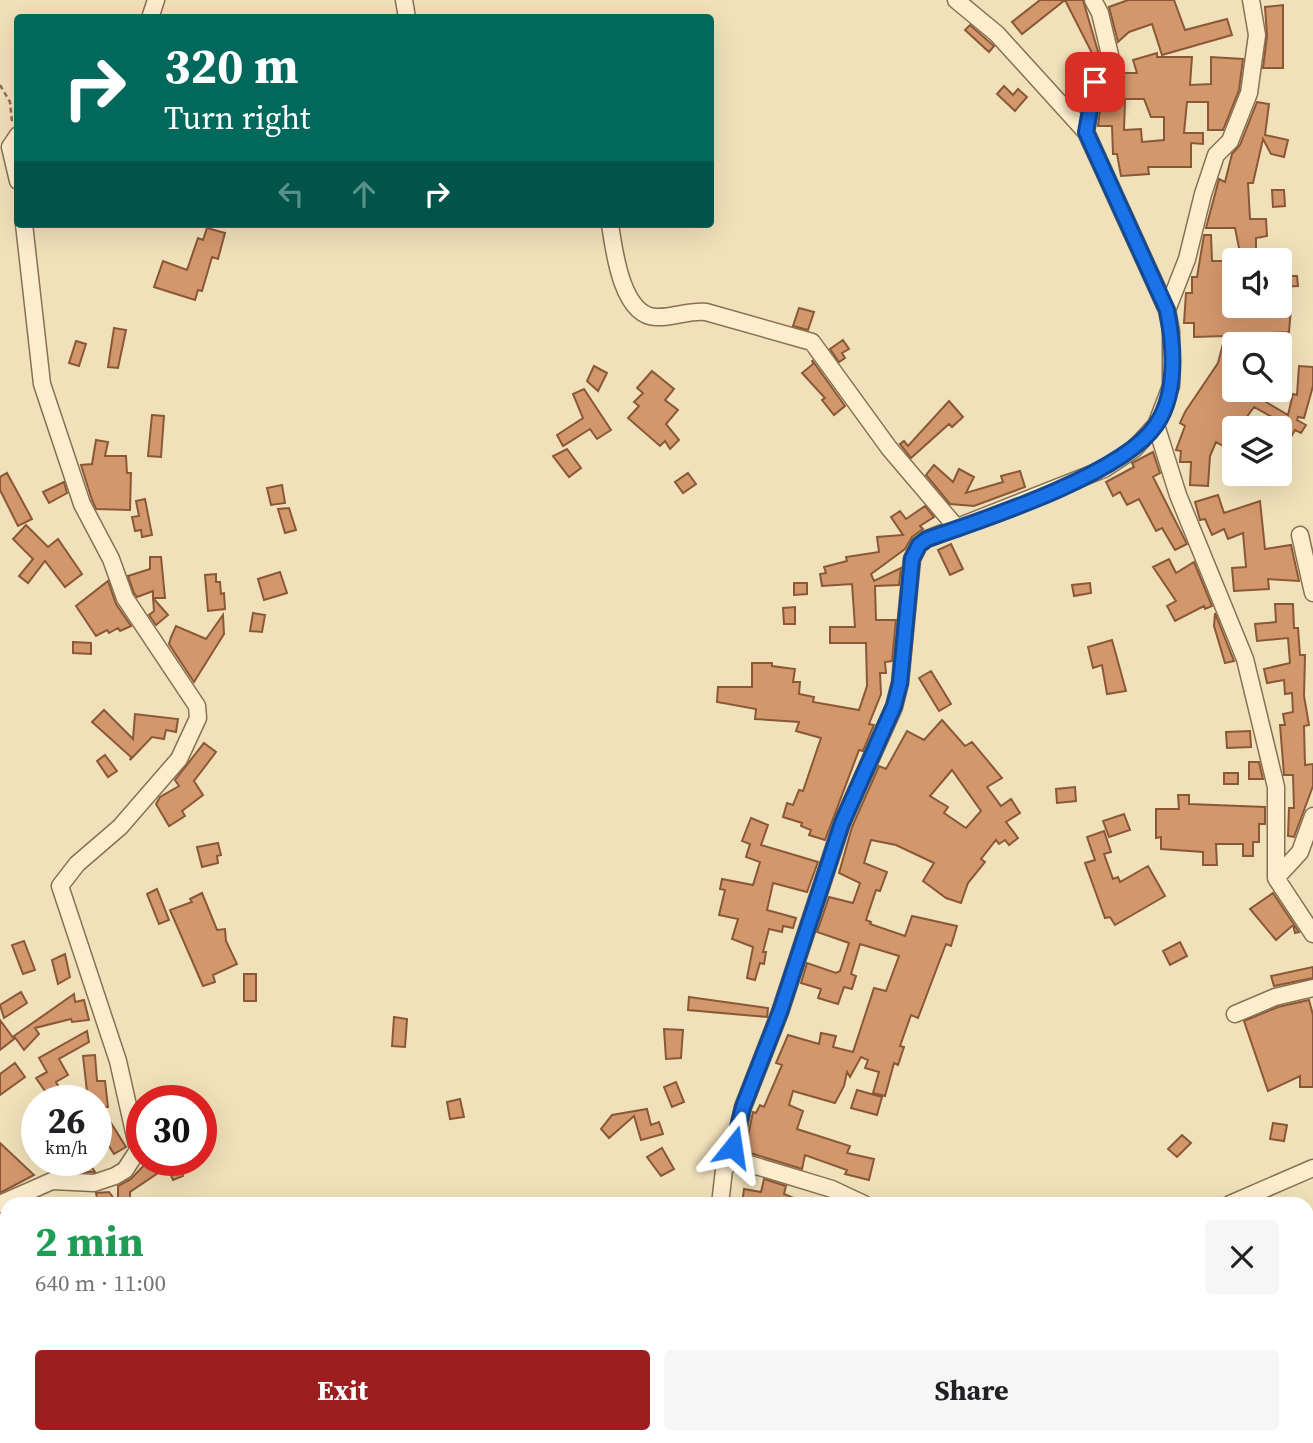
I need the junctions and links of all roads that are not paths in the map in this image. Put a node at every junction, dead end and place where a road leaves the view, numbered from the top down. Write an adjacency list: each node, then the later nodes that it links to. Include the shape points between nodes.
1 (956, 0): 4 (street, via 997,34)
2 (1093, 0): 4 (street, via 1110,55 1092,91)
3 (1251, 0): 9 (street, via 1257,36 1249,93 1230,141 1216,155)
4 (1086, 132): 9 (street)
5 (14, 139): 6 (street, via 10,147)
6 (14, 164)
7 (24, 228): 21 (street, via 42,384 82,504 125,598 194,697 198,718 179,759 60,886 118,1061 138,1150 125,1170 115,1176 94,1183 52,1181)
8 (611, 228): 11 (street, via 627,296 636,309 659,317 691,310 706,312 812,342 889,448)
9 (1167, 310): 10 (street, via 1171,386)
10 (1156, 425): 11 (street, via 1104,469); 15 (street, via 1178,495 1245,659 1276,787)
11 (957, 528): 19 (street, via 927,539 912,559 894,706 842,823 780,1012 743,1107)
12 (1300, 535): 13 (street)
13 (1313, 593)
14 (1313, 816): 15 (street, via 1300,852)
15 (1276, 878): 16 (street)
16 (1313, 934)
17 (1313, 988): 18 (street)
18 (1235, 1014)
19 (733, 1156): 22 (street, via 724,1170); 23 (street)
20 (1313, 1168): 24 (street)
21 (16, 1197)
22 (721, 1197)
23 (849, 1197)
24 (1246, 1197)

